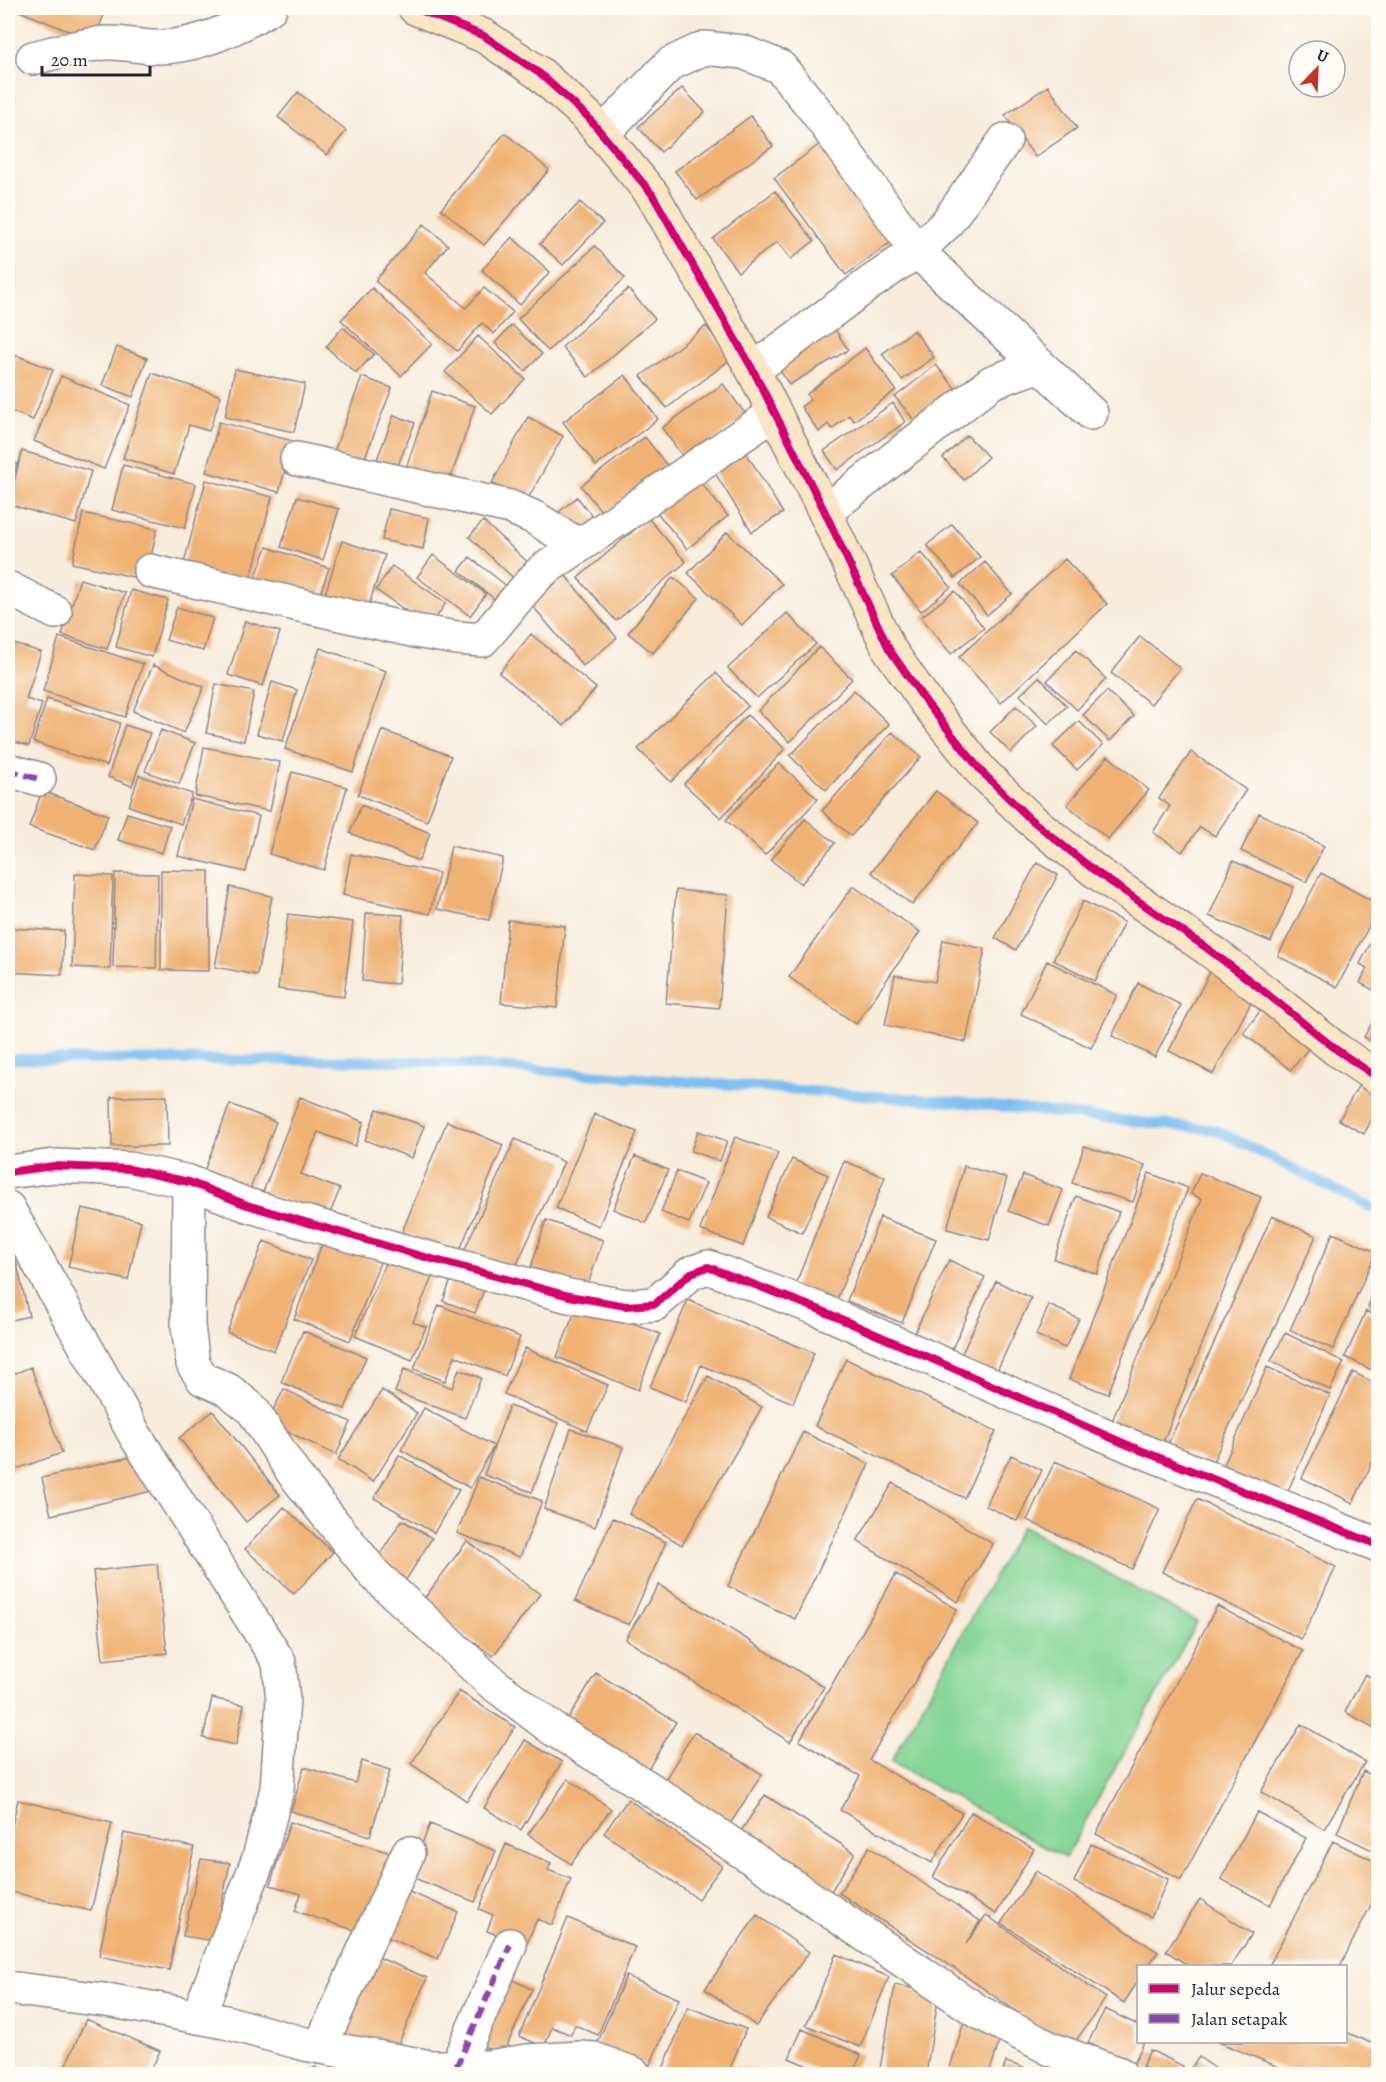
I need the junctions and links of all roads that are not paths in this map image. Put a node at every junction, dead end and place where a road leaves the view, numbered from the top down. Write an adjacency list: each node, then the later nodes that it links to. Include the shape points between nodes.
1 (270, 8): 3 (street, via 217,34 178,46 108,43)
2 (415, 8): 4 (street, via 484,36 539,73)
3 (33, 58)
4 (602, 134): 6 (street, via 670,64 704,48 743,52 780,67); 8 (street, via 652,194)
5 (1005, 140): 6 (street, via 946,224)
6 (917, 251): 7 (street); 8 (street)
7 (1040, 365): 10 (street); 12 (street, via 992,382)
8 (753, 370): 9 (street)
9 (775, 413): 12 (street); 13 (street)
10 (1091, 413)
11 (297, 459): 13 (street, via 510,507)
12 (825, 512): 19 (street, via 889,649 981,771 1029,818 1095,871 1208,948)
13 (578, 545): 14 (street, via 542,571 482,640 415,631)
14 (150, 571)
15 (8, 588): 16 (street)
16 (55, 612)
17 (8, 770): 18 (street)
18 (39, 779)
19 (1378, 1078)
20 (8, 1172): 21 (street, via 54,1166 118,1169)
21 (189, 1182): 23 (street, via 247,1205 421,1256 569,1296 626,1306 655,1304 691,1273 708,1267 818,1309 1130,1446); 31 (street, via 189,1326 194,1364 203,1379 228,1390 252,1409 294,1474 375,1575 404,1603 491,1682 553,1729 647,1787 979,2012 1051,2049)
22 (8, 1208): 27 (street, via 135,1435 279,1662 283,1699 277,1789 259,1858)
23 (1378, 1545)
24 (408, 1853): 28 (street)
25 (510, 1946): 29 (street)
26 (8, 1988): 27 (street)
27 (198, 2017): 28 (street)
28 (320, 2047): 29 (street)
29 (456, 2068): 30 (street, via 581,2058)
30 (634, 2074)
31 (1120, 2074)

